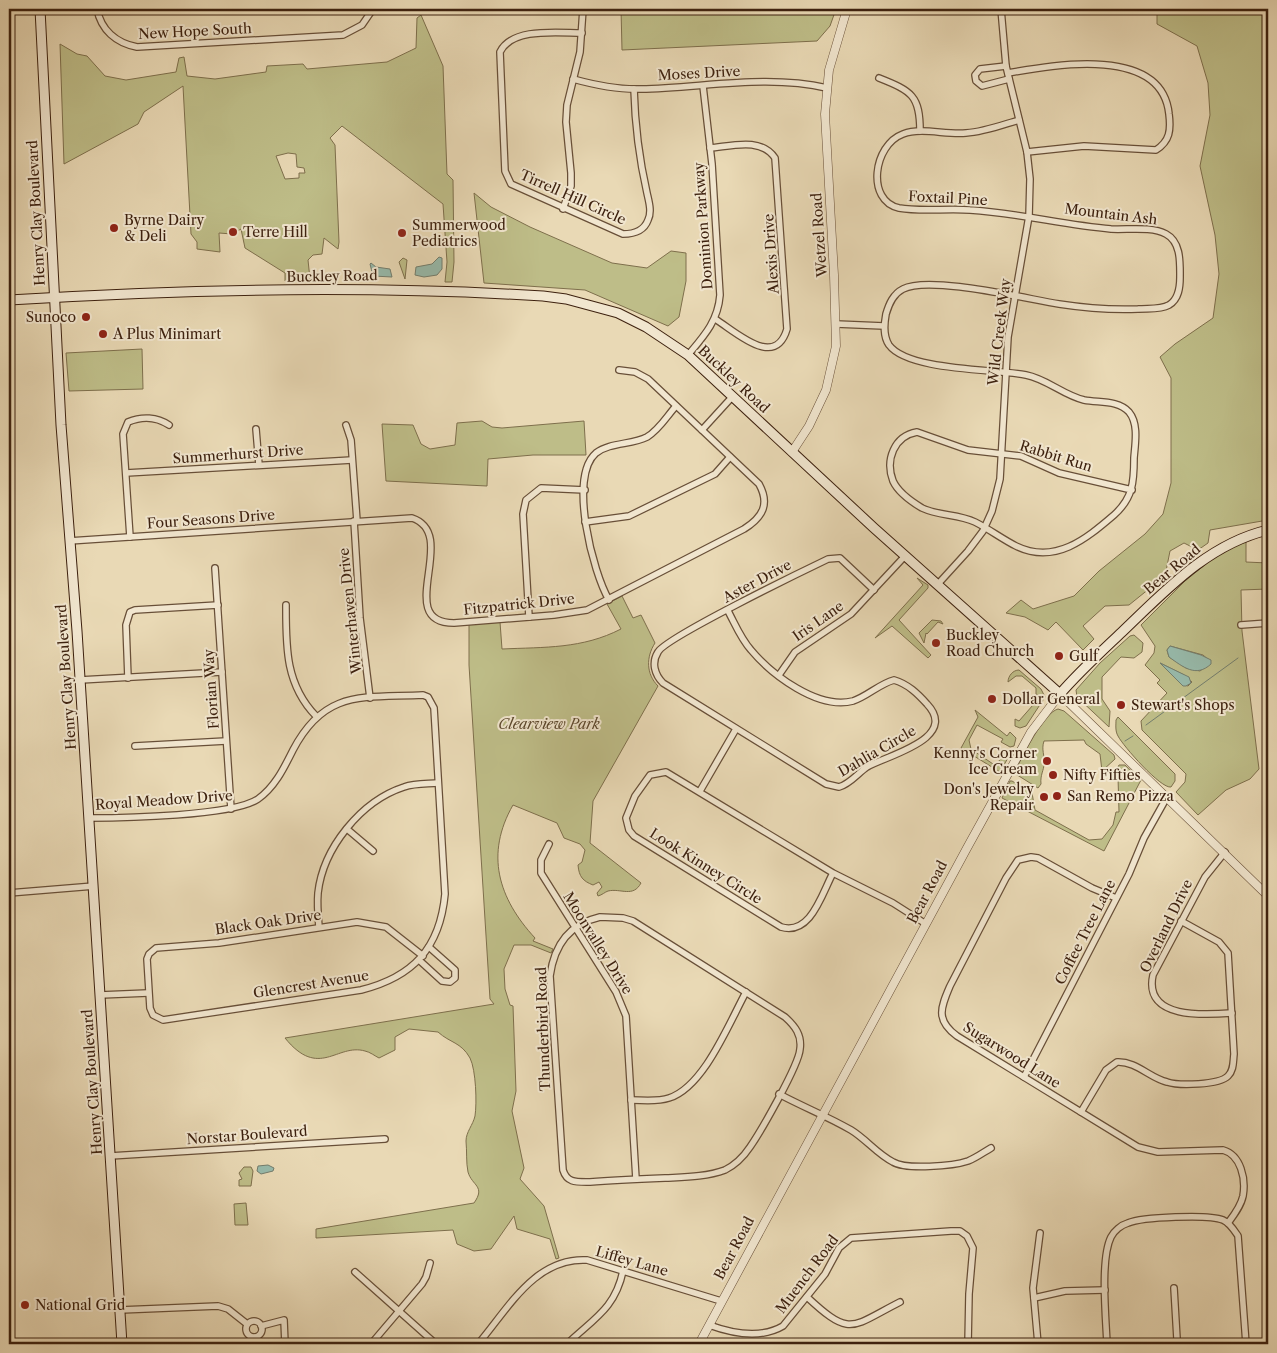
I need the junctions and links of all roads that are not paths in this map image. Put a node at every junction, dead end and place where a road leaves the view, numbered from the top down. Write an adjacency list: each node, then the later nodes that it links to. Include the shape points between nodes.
1 (40, 9): 21 (main road, Henry Clay Boulevard)
2 (97, 9): 3 (street, New Hope South, via 103,26 118,40 137,47 343,35 362,25)
3 (373, 9)
4 (583, 9): 7 (street)
5 (846, 9): 12 (street, Wetzel Road)
6 (1001, 9): 8 (street, Wild Creek Way)
7 (582, 33): 10 (street); 18 (street, Tirrell Hill Circle, via 527,35 512,39 503,46 498,62 507,179 514,188)
8 (1008, 73): 8 (street, via 980,69 975,75 982,86 990,86); 14 (street, Wild Creek Way); 17 (street, via 1075,64 1117,66 1150,80 1159,87 1168,105 1168,139 1156,150 1084,146)
9 (879, 78): 15 (street, via 914,97 920,112)
10 (573, 79): 13 (street, Moses Drive); 18 (street, via 566,122 571,186)
11 (703, 86): 12 (street, Moses Drive, via 774,81); 13 (street, Moses Drive); 16 (street, Dominion Parkway)
12 (827, 88): 24 (street, Wetzel Road, via 825,138)
13 (634, 89): 18 (street, Tirrell Hill Circle, via 639,156 650,205 648,221 638,232 623,234)
14 (1019, 120): 15 (street, Foxtail Pine, via 963,134); 17 (street, Wild Creek Way)
15 (920, 132): 19 (street, Foxtail Pine, via 900,135 881,154 878,177 880,191 886,201 900,208)
16 (710, 148): 23 (street, Dominion Parkway, via 720,295); 23 (street, Alexis Drive, via 756,145 770,151 775,158 787,329 778,344 760,347)
17 (1026, 152): 19 (street, Wild Creek Way, via 1030,179)
18 (563, 209)
19 (1029, 216): 20 (street, Wild Creek Way); 20 (street, Mountain Ash, via 1092,227 1167,234 1179,251 1179,293 1169,305 1159,308 1122,309 1063,305)
20 (1015, 296): 25 (street, via 968,288 912,285 890,302); 28 (street, Wild Creek Way)
21 (54, 298): 22 (main road, Buckley Road); 26 (main road, Buckley Road, via 382,289 543,296 618,314 654,331); 48 (main road, Henry Clay Boulevard)
22 (9, 300)
23 (715, 319): 26 (street, Dominion Parkway)
24 (836, 324): 25 (street); 35 (street, Wetzel Road, via 833,364 826,390)
25 (884, 326): 28 (street, via 889,344 898,353 962,370)
26 (688, 355): 29 (main road, Buckley Road)
27 (619, 370): 30 (street, Fitzpatrick Drive, via 642,375)
28 (1005, 373): 36 (street, Wild Creek Way); 42 (street, via 1035,377 1064,394 1117,404 1130,414 1135,429)
29 (733, 396): 34 (street); 35 (main road, Buckley Road)
30 (676, 406): 34 (street, Fitzpatrick Drive); 41 (street, via 647,437 598,452 588,464)
31 (169, 425): 40 (street, via 159,419 128,422 123,434)
32 (346, 425): 38 (street, Winterhaven Drive)
33 (256, 429): 39 (street)
34 (702, 430): 37 (street, Fitzpatrick Drive)
35 (792, 452): 49 (main road, Buckley Road)
36 (1001, 454): 42 (street, Rabbit Run, via 1021,456 1059,473); 45 (street, Wild Creek Way, via 998,494); 45 (street, Rabbit Run, via 968,450 917,432 899,439 891,454 892,477 903,494 926,510 962,516)
37 (730, 457): 44 (street, via 715,474 629,516); 53 (street, Fitzpatrick Drive, via 759,484 765,499 762,514 744,529)
38 (352, 460): 39 (street, Summerhurst Drive); 43 (street, Winterhaven Drive)
39 (259, 465): 40 (street, Summerhurst Drive)
40 (126, 473): 47 (street)
41 (585, 490): 44 (street); 57 (street, via 541,488 526,500 523,514)
42 (1132, 490): 45 (street, Rabbit Run, via 1129,500 1116,513 1080,543 1064,550 1025,549)
43 (356, 521): 47 (street, Four Seasons Drive); 57 (street, Fitzpatrick Drive, via 412,518 429,529 426,599 436,620 454,623); 66 (street, Winterhaven Drive, via 360,618)
44 (586, 522): 53 (street, via 599,580)
45 (984, 528): 51 (street, Wild Creek Way)
46 (1268, 530): 65 (main road, Bear Road, via 1210,554 1085,667)
47 (130, 537): 48 (street, Four Seasons Drive)
48 (69, 541): 64 (main road, Henry Clay Boulevard)
49 (905, 556): 51 (main road, Buckley Road); 52 (street, Iris Lane)
50 (215, 568): 54 (street, Florian Way)
51 (938, 584): 65 (main road, Buckley Road)
52 (874, 590): 56 (street, Aster Drive, via 840,558 834,557); 62 (street, Iris Lane, via 845,619 795,652)
53 (609, 600): 57 (street, Fitzpatrick Drive, via 587,610)
54 (218, 604): 61 (street, Florian Way); 63 (street, via 130,612 126,624)
55 (286, 605): 68 (street, via 291,678 297,692)
56 (728, 611): 60 (street, Aster Drive, via 663,646); 62 (street, Dahlia Circle, via 750,650)
57 (529, 617)
58 (1268, 623): 59 (street)
59 (1241, 625)
60 (655, 662): 69 (street, Dahlia Circle, via 656,674 663,683)
61 (222, 672): 63 (street); 70 (street, Florian Way)
62 (779, 675): 69 (street, Dahlia Circle, via 817,699 839,702 865,696 887,682 902,682 932,709 933,728 917,745 868,766 839,787 826,784)
63 (128, 678): 64 (street)
64 (80, 680): 76 (main road, Henry Clay Boulevard)
65 (1060, 694): 74 (street, Buckley Road); 87 (street, Bear Road, via 1031,732)
66 (370, 698): 67 (street, Royal Meadow Drive, via 423,695); 68 (street, Royal Meadow Drive, via 342,702)
67 (430, 699): 72 (street, Glencrest Avenue, via 434,708)
68 (316, 716): 75 (street, Royal Meadow Drive, via 306,727 270,789 250,803)
69 (736, 729): 73 (street)
70 (226, 741): 71 (street); 75 (street, Florian Way)
71 (136, 746)
72 (438, 783): 77 (street, via 417,784 395,792 369,807); 90 (street, Glencrest Avenue, via 445,894 440,924)
73 (700, 792): 81 (street, Look Kinney Circle); 81 (street, Look Kinney Circle, via 666,772 650,775 628,811 629,830 781,927 789,929 808,920)
74 (1167, 797): 80 (street, Buckley Road); 85 (street, Coffee Tree Lane)
75 (231, 809): 76 (street, Royal Meadow Drive)
76 (89, 818): 82 (main road, Henry Clay Boulevard)
77 (347, 829): 79 (street); 88 (street, via 332,851 320,883)
78 (549, 844): 89 (street, Moonvalley Drive, via 541,860 541,873)
79 (374, 850)
80 (1225, 852): 84 (street, Buckley Road); 86 (street, Overland Drive, via 1205,877)
81 (833, 872): 87 (street, Look Kinney Circle)
82 (94, 886): 83 (street); 94 (main road, Henry Clay Boulevard)
83 (9, 893)
84 (1268, 896)
85 (1116, 898): 96 (street, Coffee Tree Lane); 96 (street, Sugarwood Lane, via 1038,858 1022,858 1014,864 964,958 943,1003 942,1019 946,1027)
86 (1182, 921): 95 (street, via 1226,948); 95 (street, Overland Drive, via 1153,975 1155,996 1180,1013)
87 (926, 924): 100 (street, Bear Road)
88 (319, 927): 91 (street, Black Oak Drive, via 371,923 396,932); 93 (street, Black Oak Drive, via 219,943 153,949 147,959)
89 (574, 928): 92 (street, Thunderbird Road, via 600,918 633,921); 98 (street, Moonvalley Drive, via 616,992 626,1016); 104 (street, Thunderbird Road, via 556,950 550,976 563,1170 565,1177 574,1182)
90 (429, 947): 91 (street, Glencrest Avenue); 91 (street, Black Oak Drive, via 455,970 456,976 446,983)
91 (421, 958): 93 (street, Glencrest Avenue, via 397,977 361,990 163,1020 153,1015)
92 (746, 992): 97 (street, Thunderbird Road, via 785,1017 799,1034 798,1058); 98 (street, via 701,1074 690,1086 662,1100)
93 (148, 993): 94 (street)
94 (100, 995): 103 (main road, Henry Clay Boulevard)
95 (1232, 1013): 99 (street, via 1233,1066 1226,1078 1176,1084 1156,1078 1134,1065 1117,1062 1106,1070)
96 (1024, 1077): 99 (street, Sugarwood Lane)
97 (780, 1094): 100 (street); 104 (street, Thunderbird Road, via 750,1148 727,1169 704,1176)
98 (631, 1100): 104 (street, Moonvalley Drive)
99 (1081, 1112): 105 (street, Sugarwood Lane, via 1146,1150 1168,1153 1227,1151 1238,1161 1243,1176 1243,1197)
100 (822, 1115): 102 (street, via 862,1137 886,1158 902,1166 960,1163); 114 (street, Bear Road)
101 (385, 1139): 103 (street, Norstar Boulevard)
102 (991, 1148)
103 (110, 1156): 116 (main road, Henry Clay Boulevard)
104 (636, 1179)
105 (1228, 1223): 111 (street, via 1202,1216 1126,1223 1118,1228 1109,1243); 134 (street, via 1234,1228 1240,1243)
106 (1040, 1233): 113 (street, via 1034,1268)
107 (430, 1263): 117 (street, via 426,1277)
108 (623, 1271): 114 (street, Liffey Lane); 127 (street, Liffey Lane, via 586,1260 565,1261 550,1267 535,1277); 128 (street, via 615,1296 607,1308)
109 (355, 1272): 117 (street)
110 (1174, 1288): 133 (street, via 1176,1334)
111 (1105, 1290): 113 (street, via 1065,1291); 132 (street)
112 (807, 1297): 115 (street, via 846,1326 857,1324); 119 (street, Muench Road, via 789,1321 776,1330 734,1332); 130 (street, Muench Road, via 839,1248 851,1238 960,1232 967,1236 973,1248)
113 (1034, 1298): 131 (street)
114 (721, 1301): 119 (street, Bear Road)
115 (900, 1302)
116 (120, 1310): 118 (street, via 221,1306); 122 (main road, Henry Clay Boulevard)
117 (398, 1313): 125 (street); 126 (street)
118 (247, 1324): 120 (street, via 254,1321); 121 (street, via 245,1331)
119 (709, 1325): 129 (street, Bear Road)
120 (261, 1326): 121 (street, via 262,1331); 124 (street, via 284,1320)
121 (256, 1337): 123 (street)
122 (122, 1344)
123 (258, 1344)
124 (285, 1344)
125 (371, 1344)
126 (436, 1344)
127 (478, 1344)
128 (567, 1344)
129 (698, 1344)
130 (968, 1344)
131 (1038, 1344)
132 (1107, 1344)
133 (1180, 1344)
134 (1246, 1344)

